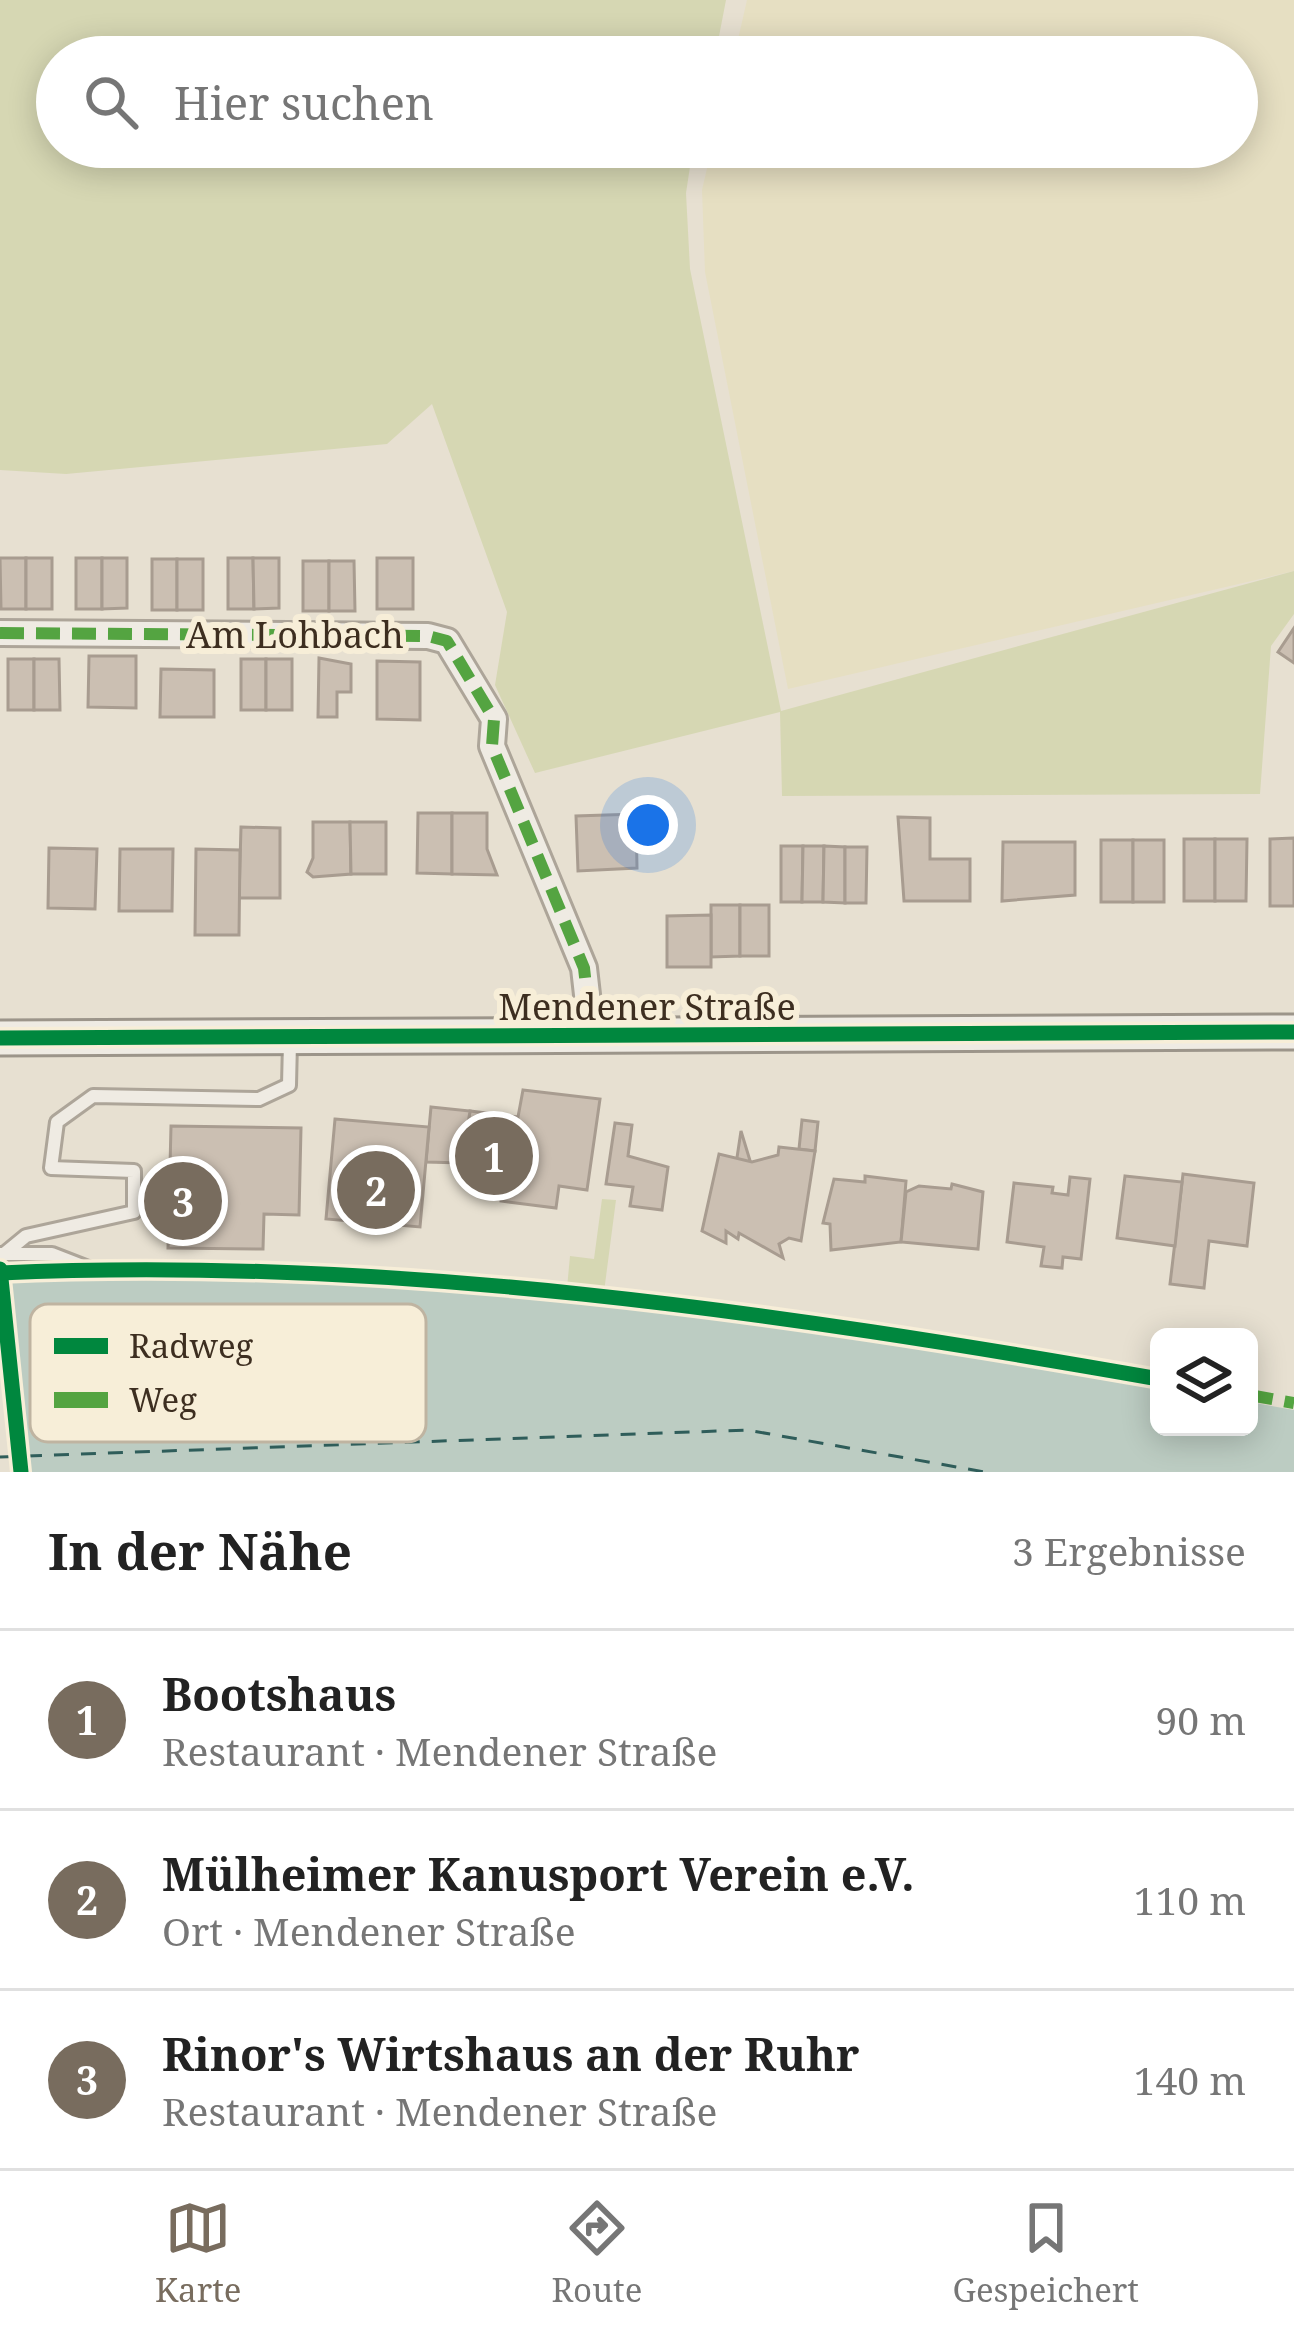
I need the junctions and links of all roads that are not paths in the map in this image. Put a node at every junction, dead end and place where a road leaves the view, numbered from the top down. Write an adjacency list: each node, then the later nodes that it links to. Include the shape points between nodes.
1 (0, 633): 4 (street, Am Lohbach, via 447,641 494,719 492,746 584,968)
2 (1294, 1032): 4 (main road, Mendener Straße)
3 (290, 1035): 4 (main road, Mendener Straße); 5 (main road, Mendener Straße); 6 (lane, via 290,1085 259,1099 93,1096 57,1122 51,1168 134,1171 134,1211 26,1235)
4 (592, 1039)
5 (5, 1045)
6 (2, 1254): 7 (lane, via 52,1254)
7 (88, 1268)

